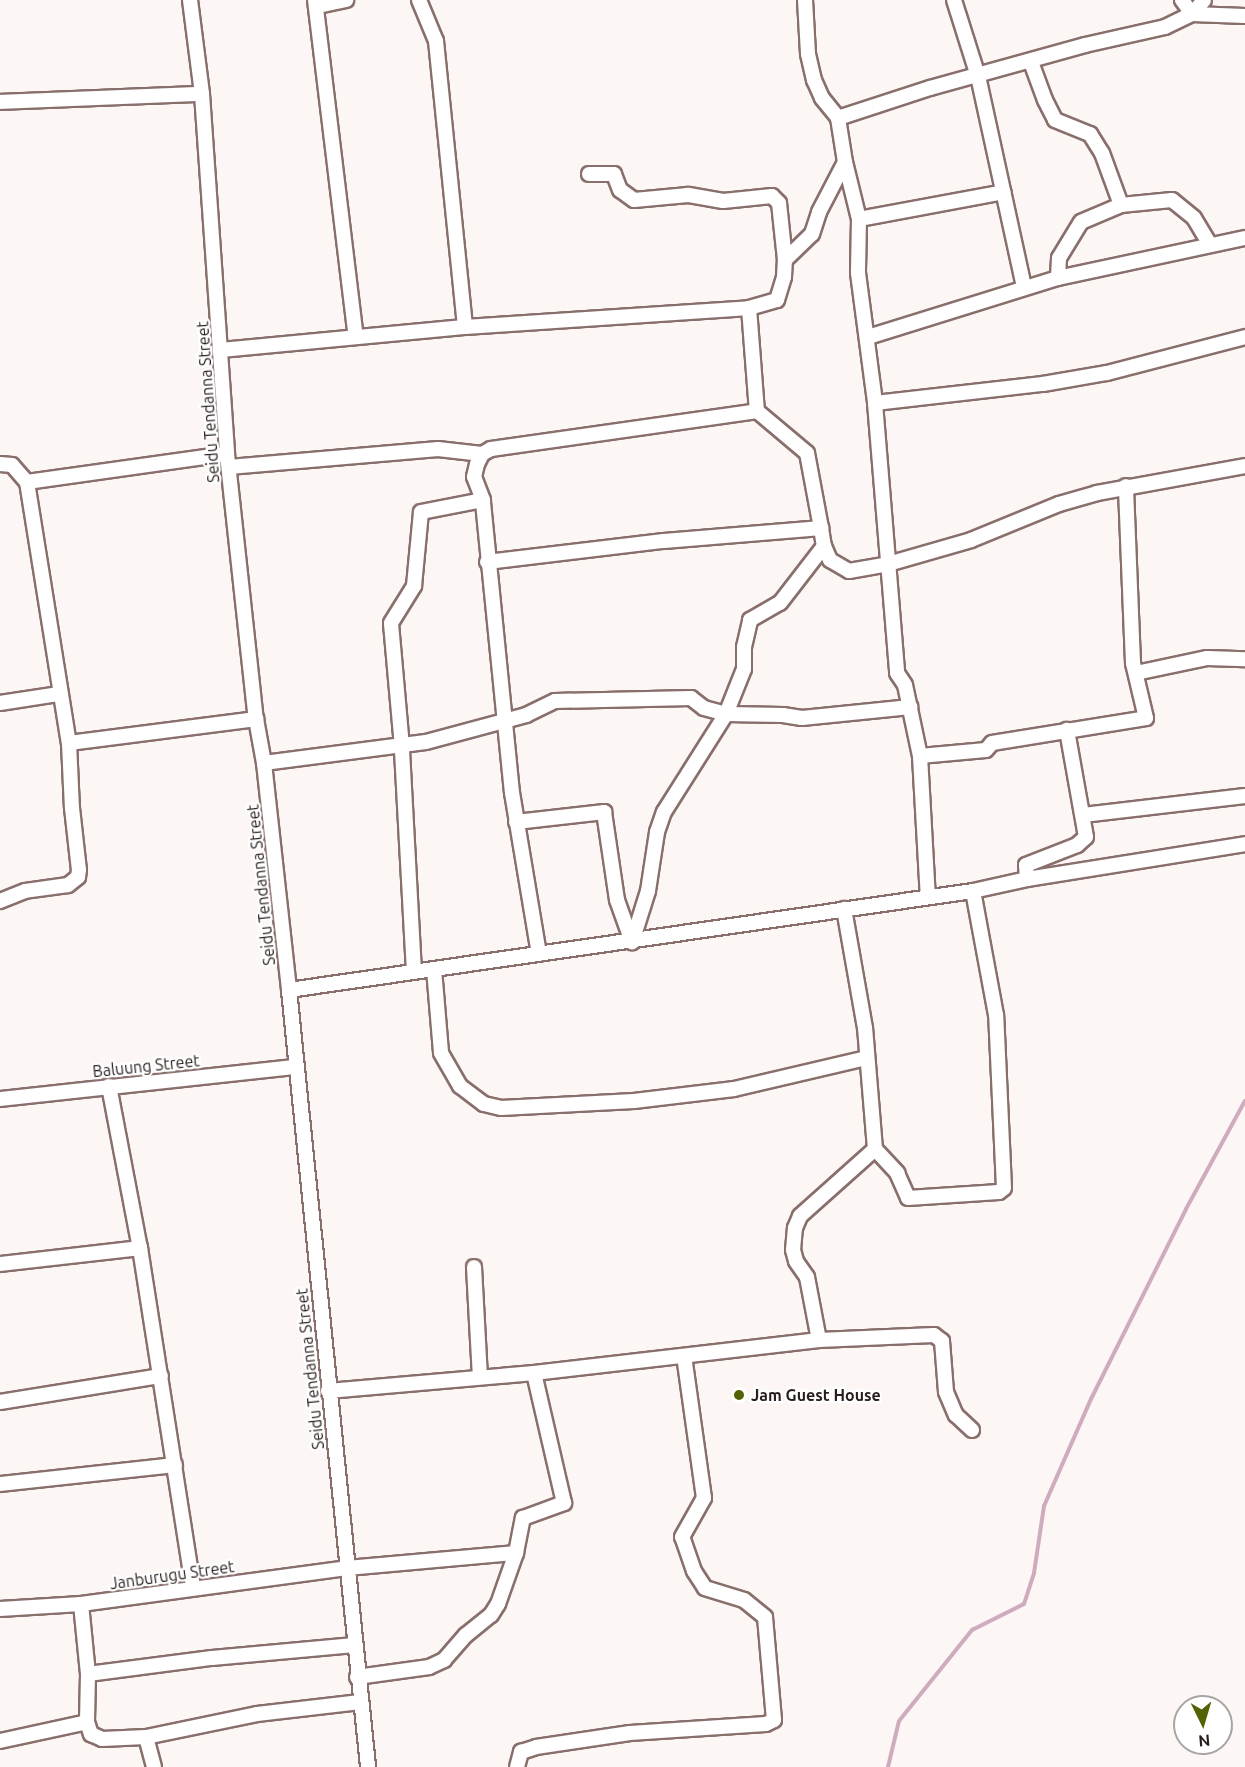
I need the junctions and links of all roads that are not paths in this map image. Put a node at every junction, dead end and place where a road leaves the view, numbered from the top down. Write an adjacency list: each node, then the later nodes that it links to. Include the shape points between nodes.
1 (190, 0): 13 (street, Seidu Tendanna Street)
2 (346, 0): 8 (street)
3 (419, 0): 27 (street, via 436,41)
4 (805, 0): 15 (street, via 808,54 814,80)
5 (954, 0): 12 (street)
6 (1182, 0): 9 (street)
7 (1204, 0): 9 (street)
8 (317, 3): 28 (street)
9 (1192, 14): 10 (street); 11 (street, via 1165,27)
10 (1245, 16)
11 (1031, 62): 12 (street); 19 (street, via 1055,120 1090,134 1102,153)
12 (978, 76): 15 (street); 18 (street)
13 (202, 94): 14 (street); 31 (street, Seidu Tendanna Street)
14 (0, 102)
15 (838, 118): 16 (street)
16 (845, 162): 20 (street); 23 (street, via 812,234)
17 (589, 174): 23 (street, via 614,174 620,190 634,200 688,195 723,201 772,196 779,203)
18 (1004, 192): 20 (street); 25 (street)
19 (1120, 205): 22 (street, via 1172,200 1194,218); 24 (street, via 1081,222 1059,258)
20 (859, 219): 29 (street, via 858,273)
21 (1245, 238): 22 (street)
22 (1210, 245): 24 (street)
23 (785, 260): 26 (street, via 777,300)
24 (1058, 278): 25 (street)
25 (1024, 287): 29 (street)
26 (749, 308): 27 (street); 33 (street)
27 (465, 327): 28 (street)
28 (356, 337): 31 (street)
29 (868, 337): 32 (street)
30 (1245, 337): 32 (street, via 1107,373)
31 (220, 350): 35 (street, Seidu Tendanna Street)
32 (875, 403): 44 (street)
33 (757, 411): 34 (street, via 491,449); 41 (street, via 807,453)
34 (482, 454): 35 (street, via 438,449); 40 (street, via 474,477)
35 (228, 461): 38 (street); 51 (street, Seidu Tendanna Street)
36 (0, 464): 38 (street, via 12,465)
37 (1245, 466): 39 (street)
38 (27, 482): 47 (street)
39 (1126, 486): 44 (street, via 1059,504 971,540); 46 (street)
40 (483, 500): 43 (street); 55 (street, via 421,512 414,586 391,623)
41 (821, 528): 42 (street); 43 (street, via 664,541)
42 (824, 546): 44 (street, via 830,560 849,571); 50 (street, via 780,603 750,620 744,669)
43 (488, 562): 52 (street)
44 (888, 564): 49 (street, via 897,673 905,685)
45 (1245, 659): 46 (street, via 1207,658)
46 (1136, 673): 53 (street, via 1146,717)
47 (59, 694): 48 (street); 54 (street)
48 (0, 703)
49 (910, 706): 50 (street, via 802,718); 56 (street)
50 (726, 714): 52 (street, via 705,708 691,698 598,699 555,701); 67 (street, via 664,812 648,891)
51 (256, 719): 54 (street); 57 (street, Seidu Tendanna Street)
52 (506, 720): 55 (street); 60 (street)
53 (1068, 730): 56 (street, via 992,743 986,750); 59 (street)
54 (69, 743): 65 (street, via 78,877 68,885 25,891)
55 (402, 747): 57 (street); 70 (street)
56 (920, 756): 64 (street)
57 (264, 763): 71 (street, Seidu Tendanna Street)
58 (1245, 796): 59 (street)
59 (1083, 815): 62 (street, via 1086,837 1077,845 1026,865)
60 (516, 822): 67 (street, via 604,812 617,900); 68 (street)
61 (1245, 844): 62 (street)
62 (1027, 879): 63 (street)
63 (973, 891): 64 (street); 76 (street, via 996,1015 1004,1188 999,1192 908,1198 897,1173)
64 (928, 897): 66 (street)
65 (0, 901)
66 (844, 909): 67 (street); 72 (street, via 865,1028)
67 (632, 942): 68 (street)
68 (539, 954): 69 (street)
69 (434, 969): 70 (street); 72 (street, via 441,1053 459,1086 484,1104 501,1108 634,1101 734,1089)
70 (414, 972): 71 (street)
71 (289, 990): 73 (street, Seidu Tendanna Street)
72 (866, 1058): 76 (street)
73 (296, 1067): 74 (street, Baluung Street); 85 (street, Seidu Tendanna Street)
74 (109, 1086): 75 (street, Baluung Street); 77 (street)
75 (0, 1099)
76 (875, 1149): 80 (street, via 800,1216 795,1228 793,1250 807,1276)
77 (140, 1248): 78 (street); 83 (street)
78 (0, 1264)
79 (474, 1267): 84 (street)
80 (819, 1340): 81 (street); 87 (street, via 934,1335 942,1341 946,1392 956,1415)
81 (684, 1356): 82 (street); 104 (street, via 705,1498 682,1537 694,1571 705,1588 744,1600 765,1617 774,1720 766,1724 630,1733 536,1747 521,1752)
82 (534, 1373): 84 (street); 90 (street, via 564,1503 523,1518)
83 (160, 1376): 86 (street); 88 (street)
84 (480, 1377): 85 (street)
85 (328, 1390): 91 (street, Seidu Tendanna Street)
86 (0, 1402)
87 (972, 1430)
88 (174, 1465): 89 (street); 92 (street)
89 (0, 1484)
90 (516, 1553): 91 (street, Janburugu Street); 97 (street, via 492,1615 466,1635 444,1660 429,1667)
91 (347, 1568): 92 (street, Janburugu Street); 95 (street, Seidu Tendanna Street)
92 (194, 1588): 93 (street, Janburugu Street)
93 (81, 1604): 94 (street, Janburugu Street); 96 (street)
94 (0, 1609)
95 (354, 1646): 96 (street); 97 (street, Seidu Tendanna Street)
96 (88, 1674): 99 (street)
97 (357, 1677): 98 (street, Seidu Tendanna Street)
98 (360, 1702): 100 (street, via 257,1714); 103 (street, Seidu Tendanna Street)
99 (87, 1722): 100 (street, via 91,1734 102,1739); 101 (street)
100 (146, 1737): 102 (street)
101 (0, 1741)
102 (154, 1767)
103 (368, 1767)
104 (517, 1767)

